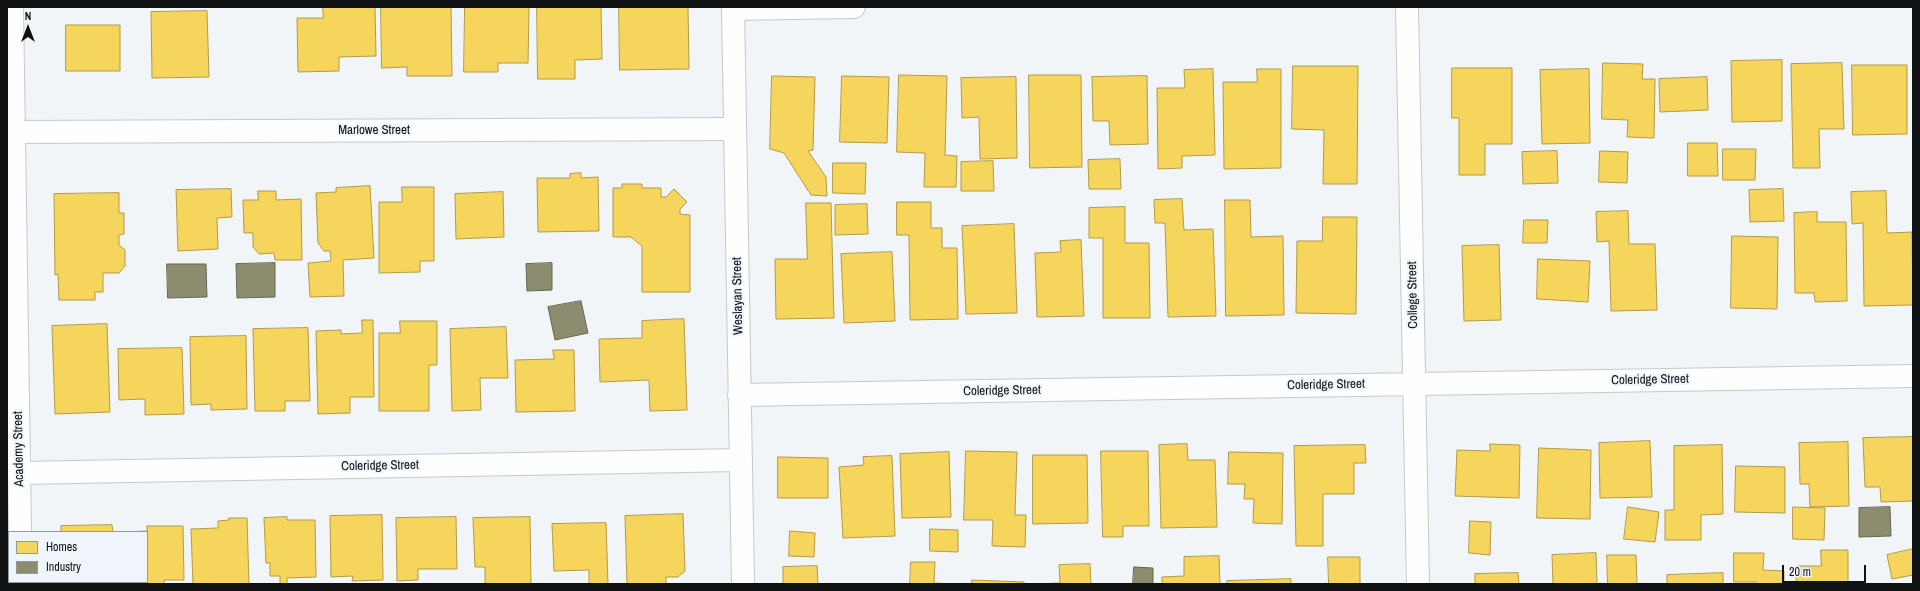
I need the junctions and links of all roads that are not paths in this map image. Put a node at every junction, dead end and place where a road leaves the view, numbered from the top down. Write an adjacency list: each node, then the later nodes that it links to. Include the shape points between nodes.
1 (12, 7): 6 (street, Academy Street)
2 (854, 7): 4 (street)
3 (1408, 7): 9 (street, College Street)
4 (733, 8): 5 (street, Weslayan Street)
5 (735, 129): 6 (street, Marlowe Street); 10 (street, Weslayan Street)
6 (14, 132): 7 (street, Academy Street)
7 (12, 281): 12 (street, Academy Street)
8 (1913, 376): 9 (street, Coleridge Street)
9 (1415, 384): 10 (street, Coleridge Street); 15 (street, College Street)
10 (739, 395): 11 (street, Weslayan Street)
11 (740, 460): 12 (street, Coleridge Street); 14 (street, Weslayan Street)
12 (19, 473): 13 (street, Academy Street)
13 (20, 531)
14 (743, 584)
15 (1418, 584)

